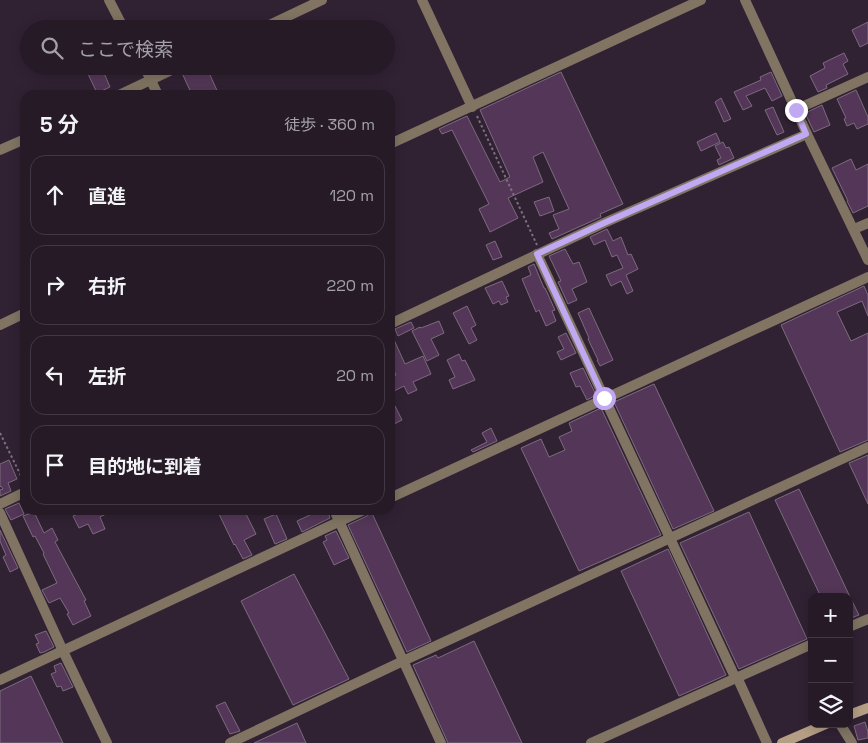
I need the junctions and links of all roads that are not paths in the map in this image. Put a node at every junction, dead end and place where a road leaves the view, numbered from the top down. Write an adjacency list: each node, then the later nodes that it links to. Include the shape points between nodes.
1 (109, 0): 6 (street)
2 (322, 0): 7 (street)
3 (422, 0): 14 (street)
4 (701, 0): 14 (street)
5 (744, 0): 15 (street)
6 (119, 20)
7 (280, 20)
8 (148, 75): 11 (street)
9 (161, 75): 11 (street)
10 (868, 77): 15 (street)
11 (151, 80): 12 (street); 13 (street)
12 (130, 90)
13 (156, 90)
14 (472, 107): 18 (street)
15 (796, 110): 16 (street)
16 (806, 134): 21 (street); 22 (street)
17 (20, 141): 19 (street)
18 (395, 142)
19 (0, 150)
20 (868, 223): 21 (street)
21 (854, 229): 23 (street)
22 (539, 254): 26 (street); 28 (street)
23 (868, 260)
24 (868, 277): 28 (street)
25 (20, 315): 27 (street)
26 (395, 322)
27 (0, 325)
28 (604, 398): 31 (street); 37 (street)
29 (868, 447): 37 (street)
30 (20, 494): 32 (street)
31 (395, 496)
32 (0, 504)
33 (0, 513): 41 (street)
34 (336, 515): 36 (street)
35 (354, 515): 36 (street)
36 (339, 522): 41 (street); 42 (street)
37 (670, 539): 42 (street); 43 (street)
38 (868, 619): 39 (street)
39 (853, 625)
40 (808, 646): 43 (street)
41 (63, 651): 44 (street); 49 (street)
42 (403, 661): 50 (street); 51 (street)
43 (737, 677): 52 (street); 53 (street)
44 (0, 680)
45 (868, 708): 46 (main road)
46 (853, 714)
47 (817, 728): 54 (main road)
48 (843, 728): 55 (street)
49 (107, 743)
50 (230, 743)
51 (442, 743)
52 (590, 743)
53 (767, 743)
54 (782, 743)
55 (852, 743)

